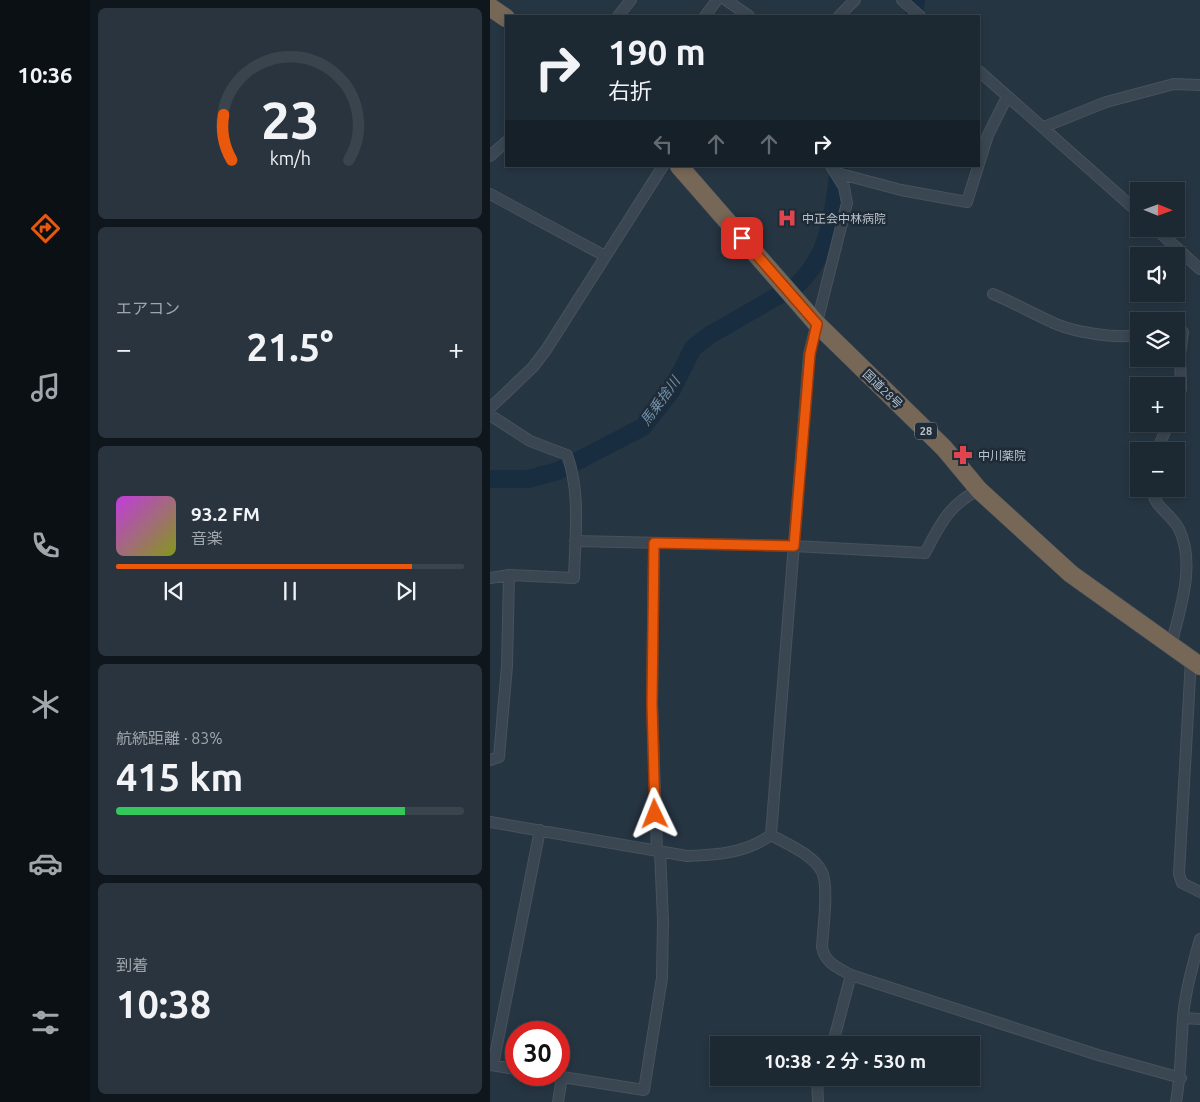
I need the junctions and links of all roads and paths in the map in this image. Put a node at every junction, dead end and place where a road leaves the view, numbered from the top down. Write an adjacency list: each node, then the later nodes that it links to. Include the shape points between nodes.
1 (631, 0): 7 (street)
2 (717, 0): 8 (street)
3 (726, 0): 9 (street)
4 (855, 0): 10 (street)
5 (904, 2): 11 (street)
6 (490, 7): 12 (highway)
7 (619, 15)
8 (706, 15)
9 (748, 15)
10 (840, 15)
11 (919, 15)
12 (505, 17)
13 (980, 72): 15 (street)
14 (1200, 85): 16 (street, via 1174,84 1106,102)
15 (1007, 97): 16 (street); 19 (street, via 988,135)
16 (1044, 127): 25 (street)
17 (505, 143): 18 (street)
18 (491, 154)
19 (980, 161)
20 (662, 167): 27 (street)
21 (680, 167): 30 (highway, 国道28号 / 28)
22 (978, 167): 23 (street, via 967,202 901,190)
23 (834, 170): 30 (street, via 844,187 847,203)
24 (490, 194): 27 (street)
25 (1130, 205)
26 (1166, 238): 28 (street)
27 (605, 256): 32 (street, via 546,350)
28 (1200, 269)
29 (993, 294): 31 (street, via 1057,325)
30 (817, 324): 34 (highway, 国道28号 / 28, via 944,448); 38 (street, via 810,354)
31 (1130, 337)
32 (490, 408)
33 (490, 415): 36 (street, via 530,441 567,455 574,474)
34 (978, 490): 38 (street, via 957,502 938,527 925,553); 41 (highway, 国道28号 / 28, via 1071,574)
35 (1153, 497): 41 (street, via 1178,527 1184,540 1186,557 1180,610)
36 (575, 541): 37 (street); 39 (street, via 574,578)
37 (654, 543): 38 (street); 47 (street, via 652,704)
38 (794, 546): 46 (street)
39 (509, 575): 40 (street); 43 (street, via 507,666 499,757)
40 (490, 578)
41 (1171, 645): 42 (highway, 国道28号 / 28)
42 (1196, 663): 48 (street, via 1179,874 1182,883)
43 (490, 760)
44 (490, 822): 45 (street)
45 (540, 830): 47 (street); 54 (street)
46 (771, 835): 47 (street, via 747,848 720,855 687,856); 50 (street, via 812,860 822,871 825,883 822,947 834,966)
47 (659, 851): 56 (street, via 662,978 644,1090)
48 (1200, 892)
49 (1200, 938): 51 (street)
50 (851, 975): 53 (street); 57 (street, via 1098,1055)
51 (1183, 1018): 52 (street); 57 (street)
52 (1200, 1019)
53 (835, 1036)
54 (492, 1065): 55 (street)
55 (505, 1067)
56 (570, 1078)
57 (1181, 1078): 62 (street)
58 (561, 1086): 60 (street)
59 (817, 1086): 61 (street)
60 (558, 1102)
61 (818, 1102)
62 (1176, 1102)

